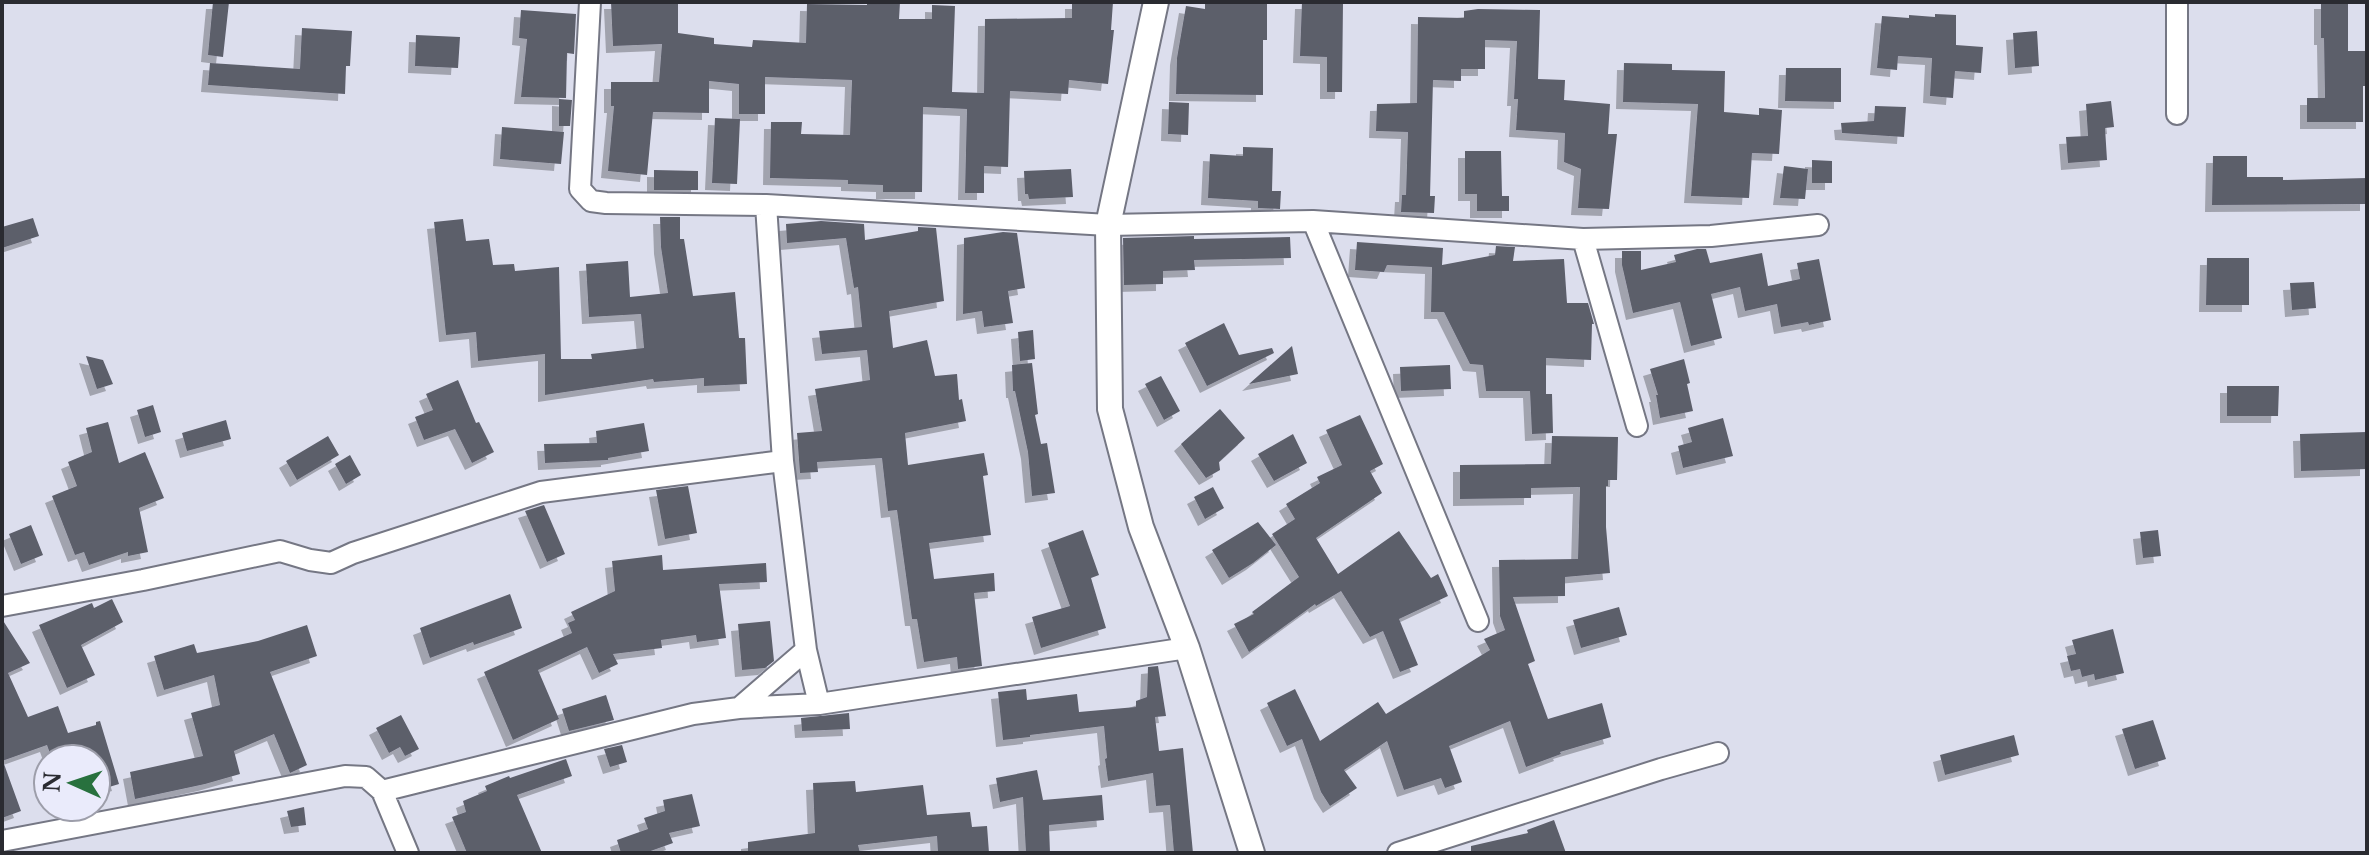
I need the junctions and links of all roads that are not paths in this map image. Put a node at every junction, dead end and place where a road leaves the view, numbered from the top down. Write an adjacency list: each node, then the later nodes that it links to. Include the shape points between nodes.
1 (590, 2): 5 (street, via 580,189 591,201 606,203)
2 (1156, 2): 7 (street)
3 (2177, 2): 4 (street)
4 (2177, 114)
5 (766, 205): 7 (street); 11 (street)
6 (1313, 221): 7 (street); 9 (street); 13 (street)
7 (1108, 225): 14 (street, via 1110,409 1141,527)
8 (1818, 225): 9 (street, via 1711,236)
9 (1583, 239): 10 (street)
10 (1637, 426)
11 (783, 461): 12 (street, via 541,492 331,563 280,551); 15 (street)
12 (2, 606)
13 (1478, 621)
14 (1187, 648): 16 (street); 22 (street)
15 (806, 650): 16 (street); 17 (street)
16 (819, 704): 17 (street)
17 (739, 708): 19 (street, via 693,714)
18 (1718, 753): 23 (street)
19 (382, 791): 20 (street, via 366,777 345,776); 21 (street)
20 (2, 841)
21 (408, 853)
22 (1252, 853)
23 (1398, 853)

